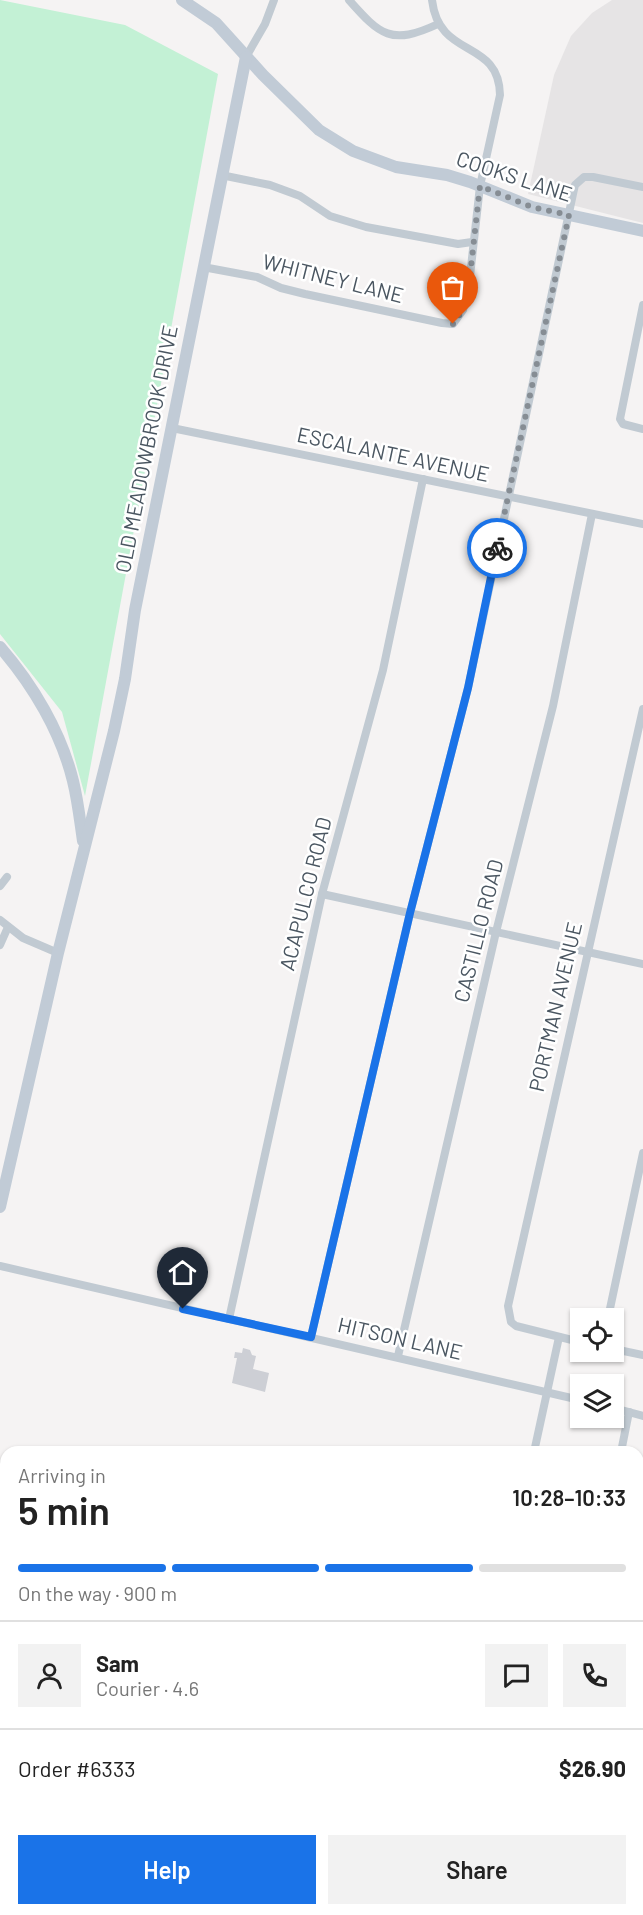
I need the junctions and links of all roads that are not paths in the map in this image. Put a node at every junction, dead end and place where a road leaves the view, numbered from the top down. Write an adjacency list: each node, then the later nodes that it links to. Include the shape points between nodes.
1 (182, 0): 6 (main road, COOKS LANE, via 216,23)
2 (274, 0): 6 (street)
3 (348, 0): 5 (street, via 374,28 384,33 412,34)
4 (432, 0): 5 (street)
5 (438, 24): 8 (street, WHITNEY LANE, via 449,38 489,63 500,83)
6 (246, 57): 7 (main road, OLD MEADOWBROOK DRIVE); 8 (main road, COOKS LANE, via 303,116 335,141 396,166 447,175)
7 (221, 175): 12 (street, via 300,196 330,216 366,226 459,244); 13 (main road, OLD MEADOWBROOK DRIVE)
8 (480, 186): 10 (main road, COOKS LANE, via 532,207); 12 (street, WHITNEY LANE)
9 (643, 186): 10 (street, via 584,177 575,185)
10 (569, 215): 11 (main road, COOKS LANE); 18 (street)
11 (643, 231)
12 (472, 242): 13 (street, WHITNEY LANE, via 469,285 463,310 453,324 305,294 257,277)
13 (203, 267): 15 (main road, OLD MEADOWBROOK DRIVE)
14 (643, 305): 16 (street, via 620,419)
15 (172, 428): 17 (street, ESCALANTE AVENUE); 23 (main road, OLD MEADOWBROOK DRIVE, via 125,679)
16 (643, 429)
17 (423, 479): 18 (street, ESCALANTE AVENUE); 26 (street, ACAPULCO ROAD, via 384,670)
18 (508, 497): 19 (street, ESCALANTE AVENUE); 27 (street, via 468,688)
19 (592, 514): 20 (street, ESCALANTE AVENUE); 30 (street, CASTILLO ROAD, via 553,706)
20 (643, 524)
21 (0, 647): 23 (main road, via 47,713 65,755 74,782)
22 (643, 709): 32 (street, PORTMAN AVENUE)
23 (84, 848): 33 (main road, OLD MEADOWBROOK DRIVE)
24 (7, 877): 25 (street)
25 (0, 886)
26 (322, 894): 27 (street); 39 (street, ACAPULCO ROAD)
27 (410, 913): 30 (street); 40 (street)
28 (0, 920): 29 (street)
29 (8, 927): 31 (street); 33 (street)
30 (496, 932): 32 (street); 45 (street, CASTILLO ROAD)
31 (0, 945)
32 (587, 952): 34 (street); 41 (street, PORTMAN AVENUE, via 510,1296 511,1322)
33 (58, 953): 36 (main road, OLD MEADOWBROOK DRIVE)
34 (643, 964)
35 (643, 1153): 38 (street)
36 (0, 1207)
37 (0, 1266): 39 (street, HITSON LANE)
38 (610, 1308)
39 (229, 1319): 40 (street, HITSON LANE)
40 (311, 1337): 45 (street, HITSON LANE)
41 (560, 1337): 42 (street); 46 (street)
42 (570, 1340)
43 (624, 1351): 44 (street)
44 (643, 1355)
45 (398, 1356): 46 (street, HITSON LANE)
46 (547, 1392): 47 (street, HITSON LANE); 51 (street)
47 (570, 1398)
48 (624, 1411): 49 (street)
49 (629, 1412): 50 (street); 52 (street)
50 (643, 1416)
51 (535, 1446)
52 (622, 1446)

